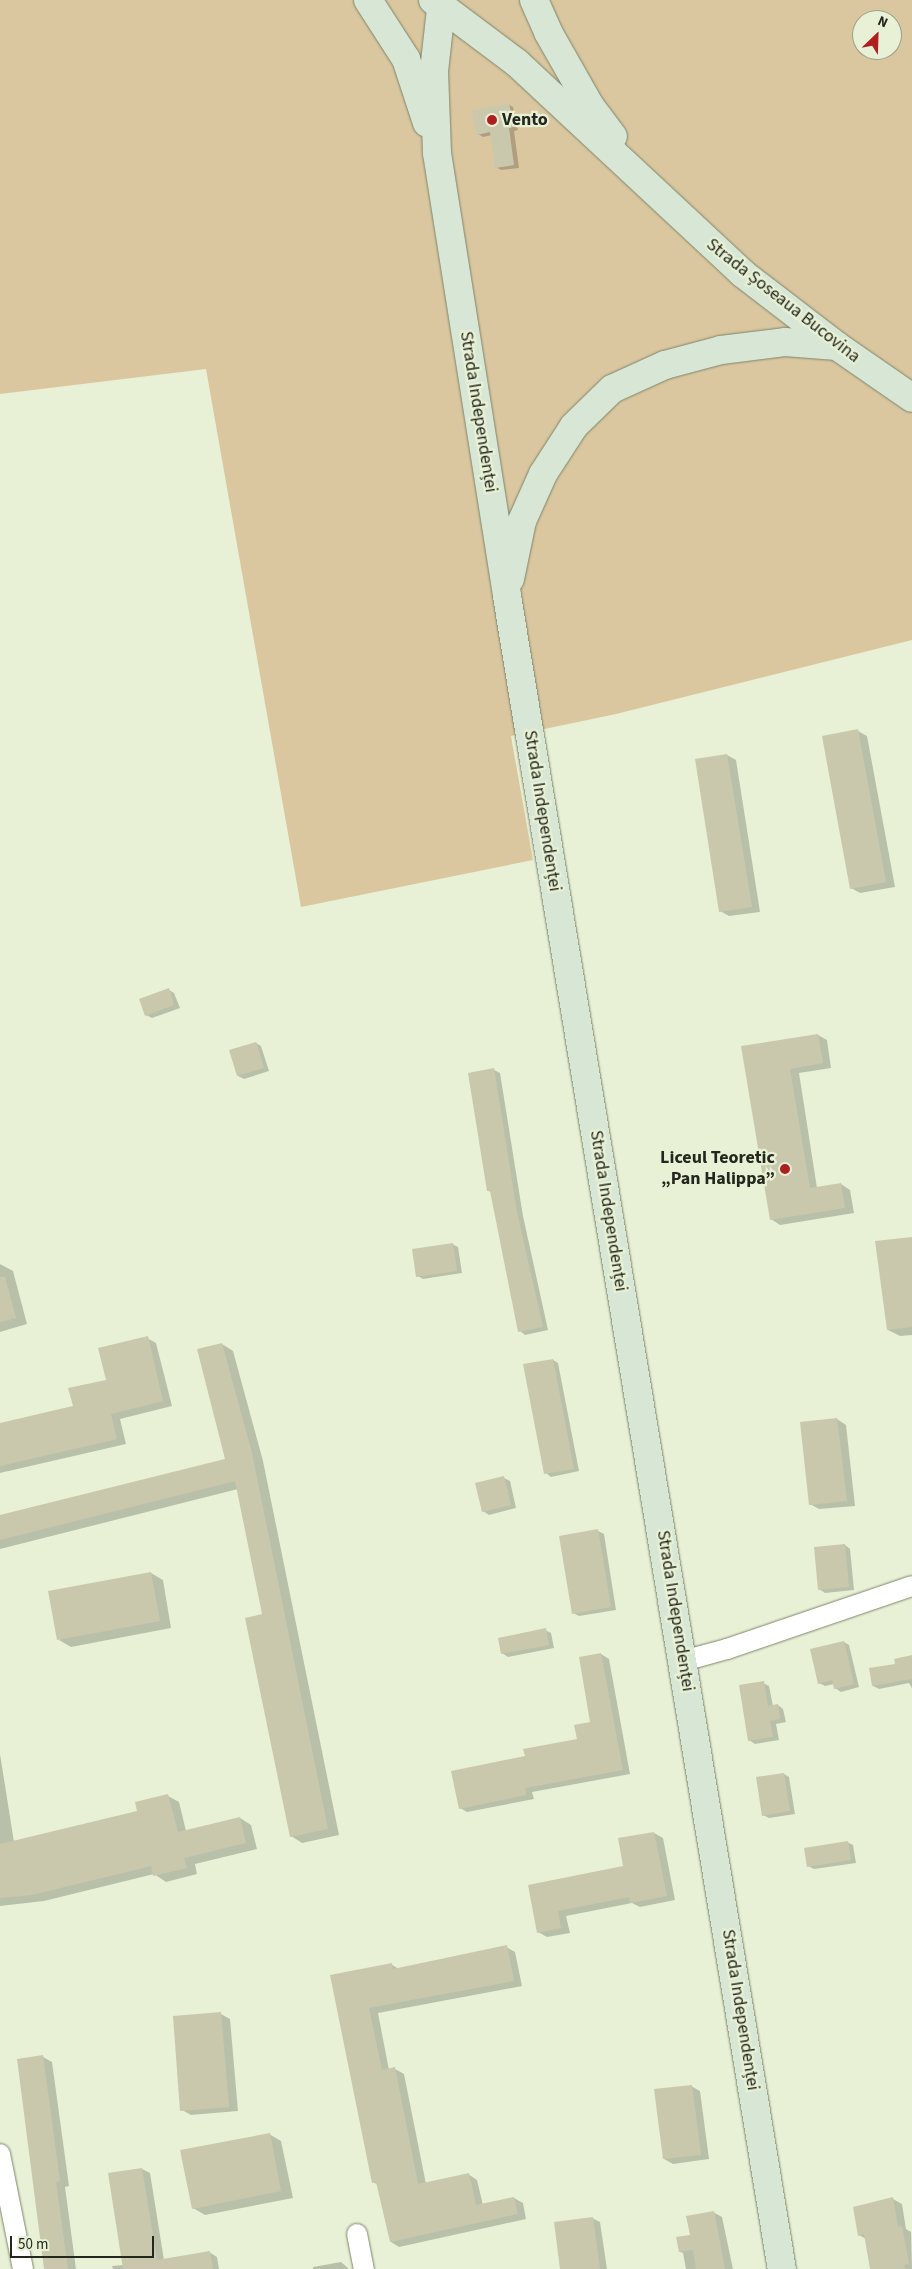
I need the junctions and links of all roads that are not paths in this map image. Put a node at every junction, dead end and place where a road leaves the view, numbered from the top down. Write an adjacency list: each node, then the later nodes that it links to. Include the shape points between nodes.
1 (368, 0): 4 (main road, Strada Independenței, via 406,60)
2 (534, 0): 5 (main road, Strada Șoseaua Bucovina, via 548,32 590,106)
3 (438, 2): 4 (main road, Strada Independenței, via 434,71); 5 (main road, Strada Șoseaua Bucovina, via 517,63)
4 (437, 153): 8 (main road, Strada Independenței)
5 (660, 196): 6 (main road, Strada Șoseaua Bucovina, via 742,273)
6 (837, 346): 7 (main road, Strada Șoseaua Bucovina); 8 (main road, via 785,342 720,350 665,365 612,389 574,426 542,474 522,521)
7 (912, 398)
8 (506, 596): 10 (main road, Strada Independenței)
9 (912, 1586): 10 (street, via 727,1650)
10 (683, 1661): 16 (main road, Strada Independenței)
11 (0, 2154): 13 (street)
12 (357, 2234): 15 (street)
13 (8, 2237): 14 (street)
14 (23, 2269)
15 (364, 2269)
16 (782, 2269)

